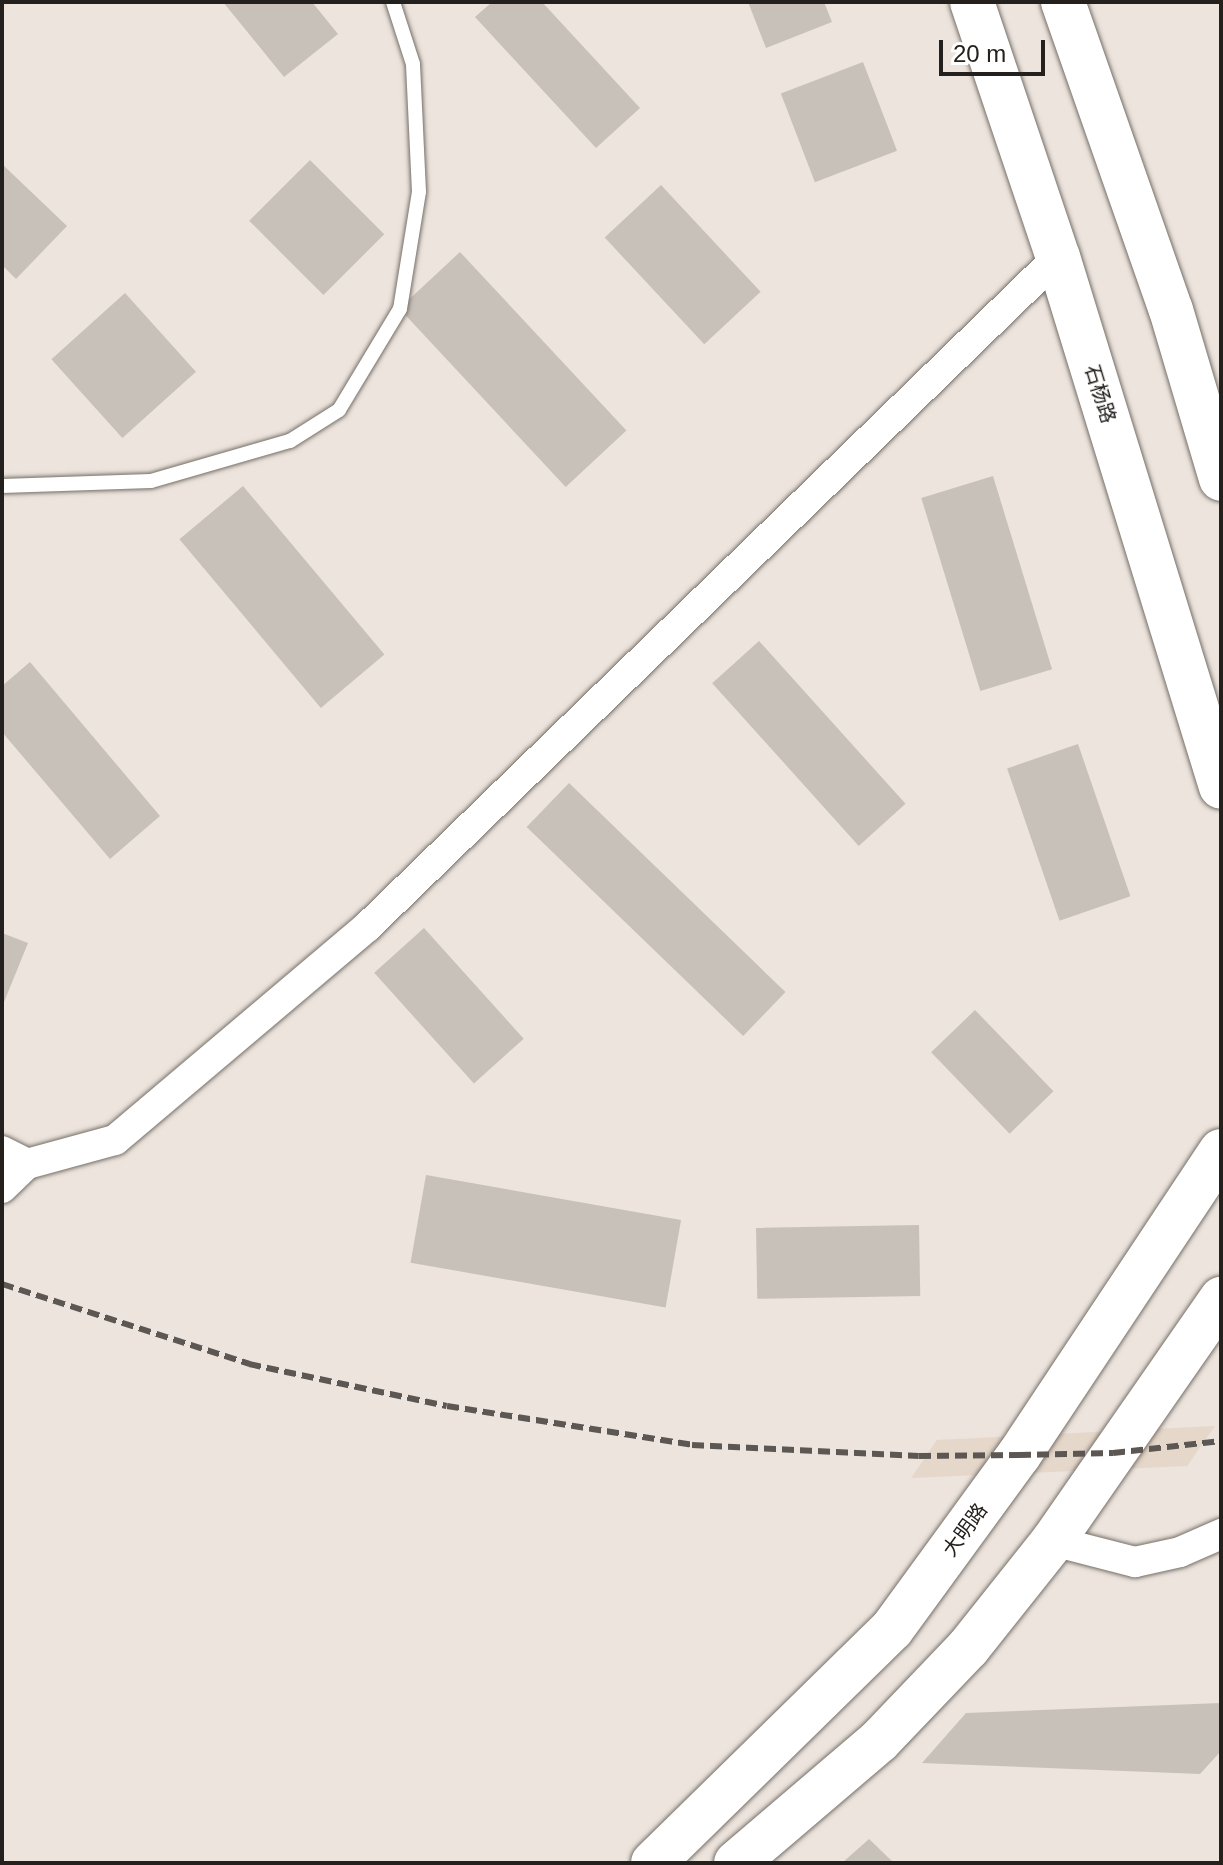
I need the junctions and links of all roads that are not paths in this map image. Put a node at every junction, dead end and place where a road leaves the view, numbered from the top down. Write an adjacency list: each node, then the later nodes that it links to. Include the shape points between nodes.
1 (393, 2): 6 (lane, via 413,64 419,192 400,309 339,410 290,441 151,481)
2 (972, 2): 4 (main road, 石杨路)
3 (1063, 2): 5 (main road, via 1171,310)
4 (1058, 257): 7 (main road, 石杨路); 9 (street, via 367,927 115,1140)
5 (1221, 479)
6 (2, 486)
7 (1221, 787)
8 (1221, 1151): 14 (main road, 大明路, via 1019,1455 892,1629)
9 (14, 1158): 10 (street)
10 (2, 1188)
11 (1221, 1299): 13 (main road)
12 (1221, 1534): 13 (street, via 1180,1552 1135,1562)
13 (1053, 1541): 15 (main road, via 968,1648 879,1741)
14 (653, 1863)
15 (736, 1863)

